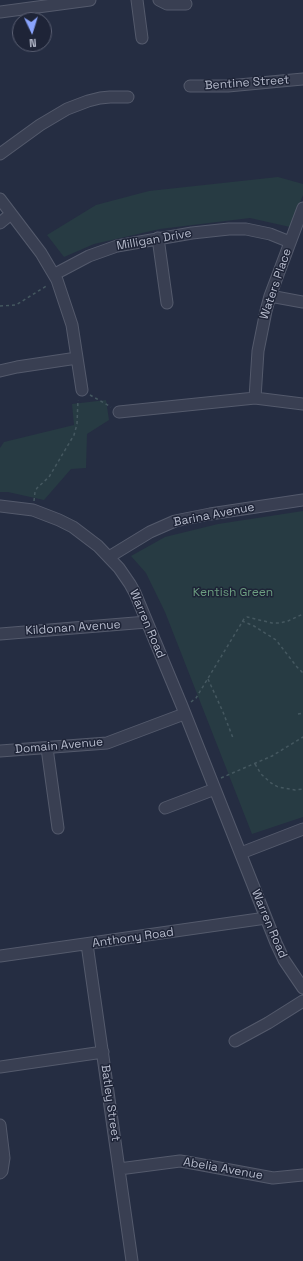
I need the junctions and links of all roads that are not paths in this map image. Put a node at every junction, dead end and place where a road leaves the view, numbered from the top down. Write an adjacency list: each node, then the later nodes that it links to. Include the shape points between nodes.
1 (90, 0): 4 (street)
2 (137, 0): 7 (street)
3 (159, 0): 5 (street, via 167,4)
4 (49, 3): 6 (street)
5 (186, 4)
6 (0, 12)
7 (142, 38)
8 (303, 79): 9 (street, Bentine Street, via 228,86)
9 (190, 86)
10 (128, 97): 11 (street, via 94,99 67,109)
11 (0, 154)
12 (0, 199): 14 (street)
13 (303, 208): 17 (street)
14 (11, 214): 15 (street); 18 (street)
15 (0, 222)
16 (158, 238): 17 (street, Milligan Drive, via 234,229 262,232); 18 (street, Milligan Drive, via 107,249 89,256); 20 (street)
17 (290, 242): 19 (street, Waters Place)
18 (56, 277): 22 (street, via 70,317)
19 (270, 296): 21 (street); 25 (street, Waters Place, via 260,337)
20 (167, 302)
21 (303, 302)
22 (77, 358): 23 (street); 24 (street)
23 (0, 371)
24 (82, 390)
25 (255, 398): 26 (street); 27 (street)
26 (303, 404)
27 (119, 412)
28 (303, 500): 30 (street, Barina Avenue, via 175,521 150,532)
29 (0, 506): 30 (street, Warren Road, via 33,510 59,520 88,537)
30 (109, 557): 31 (street, Warren Road, via 130,584)
31 (147, 622): 32 (street, Kildonan Avenue); 33 (street, Warren Road)
32 (0, 634)
33 (183, 710): 34 (street, Domain Avenue, via 107,743); 36 (street, Warren Road)
34 (47, 748): 35 (street, Domain Avenue); 38 (street)
35 (0, 752)
36 (213, 785): 37 (street); 40 (street, Warren Road)
37 (165, 808)
38 (58, 828)
39 (303, 829): 40 (street)
40 (241, 853): 41 (street, Warren Road)
41 (266, 918): 42 (street, Anthony Road); 44 (street, Warren Road, via 284,960)
42 (87, 944): 43 (street, Anthony Road); 47 (street, Batley Street)
43 (0, 956)
44 (303, 988)
45 (303, 1001): 46 (street)
46 (235, 1041)
47 (103, 1052): 48 (street); 50 (street, Batley Street)
48 (0, 1067)
49 (0, 1125): 51 (street, via 4,1158)
50 (119, 1169): 52 (street, Abelia Avenue, via 180,1161 274,1178); 53 (street, Batley Street)
51 (0, 1173)
52 (303, 1175)
53 (132, 1261)

